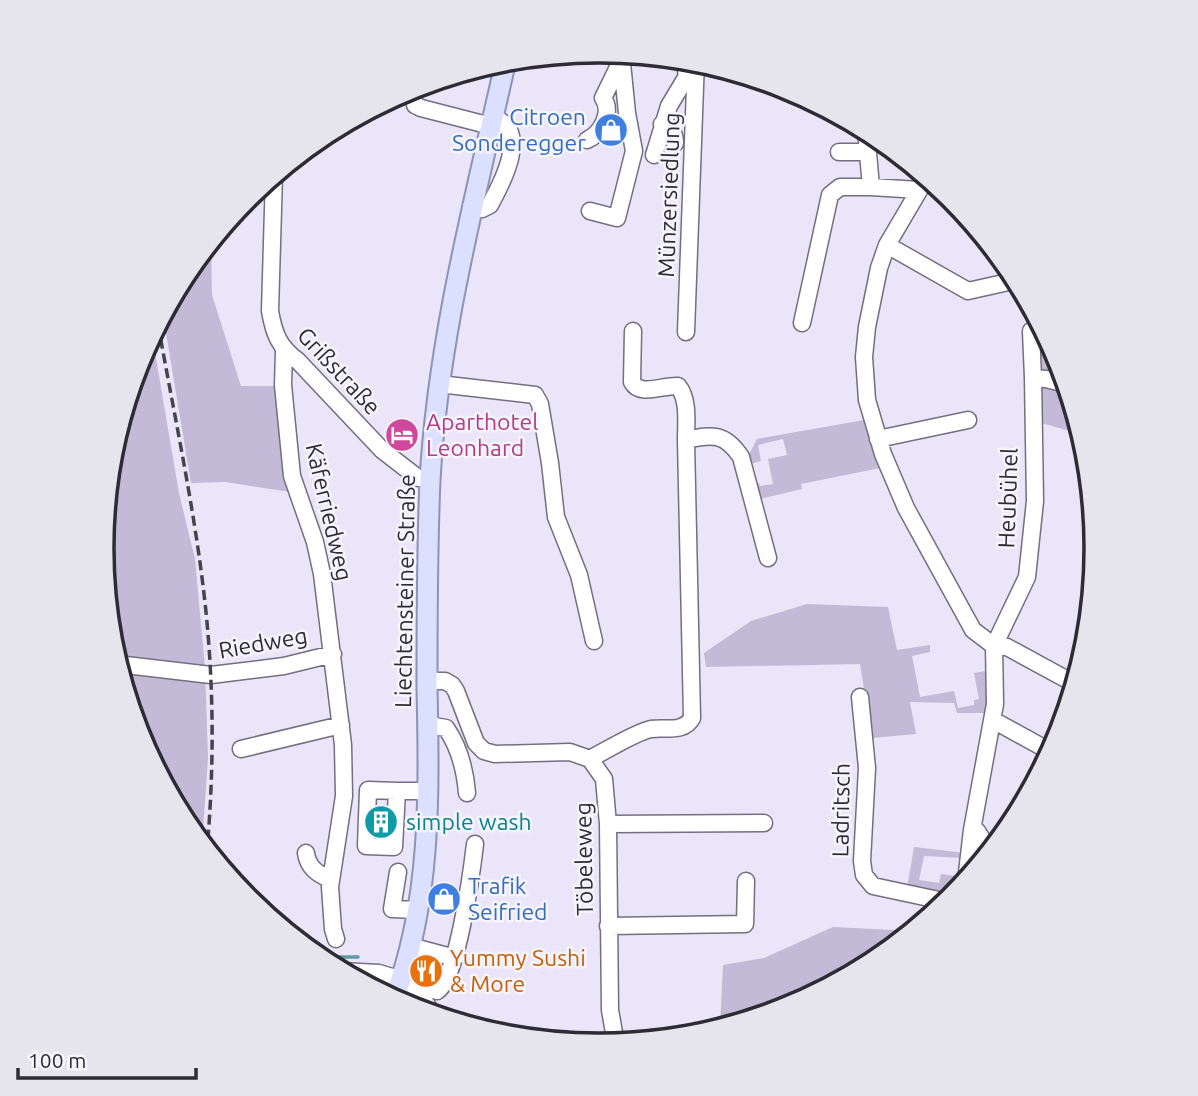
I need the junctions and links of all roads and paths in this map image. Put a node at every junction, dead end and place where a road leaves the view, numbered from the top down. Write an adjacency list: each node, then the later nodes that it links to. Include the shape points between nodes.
1 (619, 64): 9 (street, via 603,98 607,115 595,136)
2 (623, 64): 19 (street, via 634,151 617,218)
3 (686, 71): 8 (street)
4 (696, 72): 25 (street, Münzersiedlung)
5 (499, 73): 7 (main road, Liechtensteiner Straße)
6 (414, 100): 7 (street, via 421,108)
7 (492, 122): 29 (main road, Liechtensteiner Straße, via 471,207)
8 (662, 124): 10 (street, via 675,135); 14 (street)
9 (587, 140)
10 (675, 143)
11 (867, 145): 13 (street)
12 (839, 152): 13 (street)
13 (868, 152): 17 (street)
14 (654, 155)
15 (919, 183): 17 (street)
16 (922, 185): 20 (street)
17 (871, 187): 22 (street, via 840,187 830,195)
18 (274, 188): 26 (street, Grißstraße, via 270,311)
19 (590, 211)
20 (887, 245): 21 (street, via 968,291); 31 (street, via 864,357 867,400)
21 (1004, 283)
22 (802, 323)
23 (634, 331): 32 (street, via 632,382 641,390 678,386 685,400)
24 (1031, 331): 27 (street, Heubühel)
25 (686, 332)
26 (284, 351): 33 (street, Grißstraße, via 382,450 418,478); 37 (street, Käferriedweg, via 292,476 319,560)
27 (1033, 378): 28 (street); 36 (street, Heubühel, via 1035,501 1027,577)
28 (1054, 381)
29 (439, 384): 33 (main road, Liechtensteiner Straße); 35 (street, via 535,395 556,517 579,575)
30 (968, 420): 31 (street)
31 (878, 439): 36 (street, via 897,489 973,630)
32 (686, 440): 34 (street, via 710,436 734,446 741,457); 47 (street, via 692,718 678,729 648,730)
33 (430, 478): 40 (main road, Liechtensteiner Straße)
34 (768, 558)
35 (594, 641)
36 (994, 646): 39 (street, via 1007,647); 42 (street)
37 (333, 654): 38 (street, Riedweg, via 284,666 211,675); 43 (street, Käferriedweg)
38 (129, 664)
39 (1066, 679)
40 (427, 681): 44 (main road, Liechtensteiner Straße); 47 (street, via 445,681 456,691 484,751 570,752)
41 (860, 697): 62 (street, Ladritsch, via 867,768 864,875 873,886)
42 (993, 720): 45 (street); 54 (street)
43 (341, 725): 46 (street); 60 (street, Käferriedweg, via 344,796)
44 (428, 725): 48 (main road, Liechtensteiner Straße); 49 (street, via 446,728 455,742 466,772)
45 (1041, 747)
46 (241, 749)
47 (590, 759): 53 (street, Töbeleweg, via 604,779)
48 (428, 791): 50 (street); 63 (main road, Liechtensteiner Straße)
49 (467, 793)
50 (395, 816): 51 (street); 51 (street, via 368,790); 51 (street, via 394,847 366,846)
51 (367, 821)
52 (764, 823): 53 (street)
53 (608, 824): 64 (street, Töbeleweg)
54 (972, 830): 55 (street); 58 (street)
55 (984, 843)
56 (475, 844): 67 (street)
57 (306, 853): 60 (street, via 317,873)
58 (968, 863)
59 (398, 872): 63 (street, via 384,908)
60 (331, 880): 65 (street, Käferriedweg)
61 (746, 881): 64 (street, via 746,924)
62 (934, 899)
63 (418, 910): 66 (main road, Liechtensteiner Straße)
64 (608, 926): 72 (street, Töbeleweg)
65 (334, 934)
66 (410, 946): 67 (street); 69 (main road, Liechtensteiner Straße)
67 (455, 958): 69 (street, via 440,991)
68 (364, 972): 69 (street)
69 (406, 982): 70 (main road, Liechtensteiner Straße); 71 (street)
70 (400, 990)
71 (420, 999)
72 (614, 1033)

